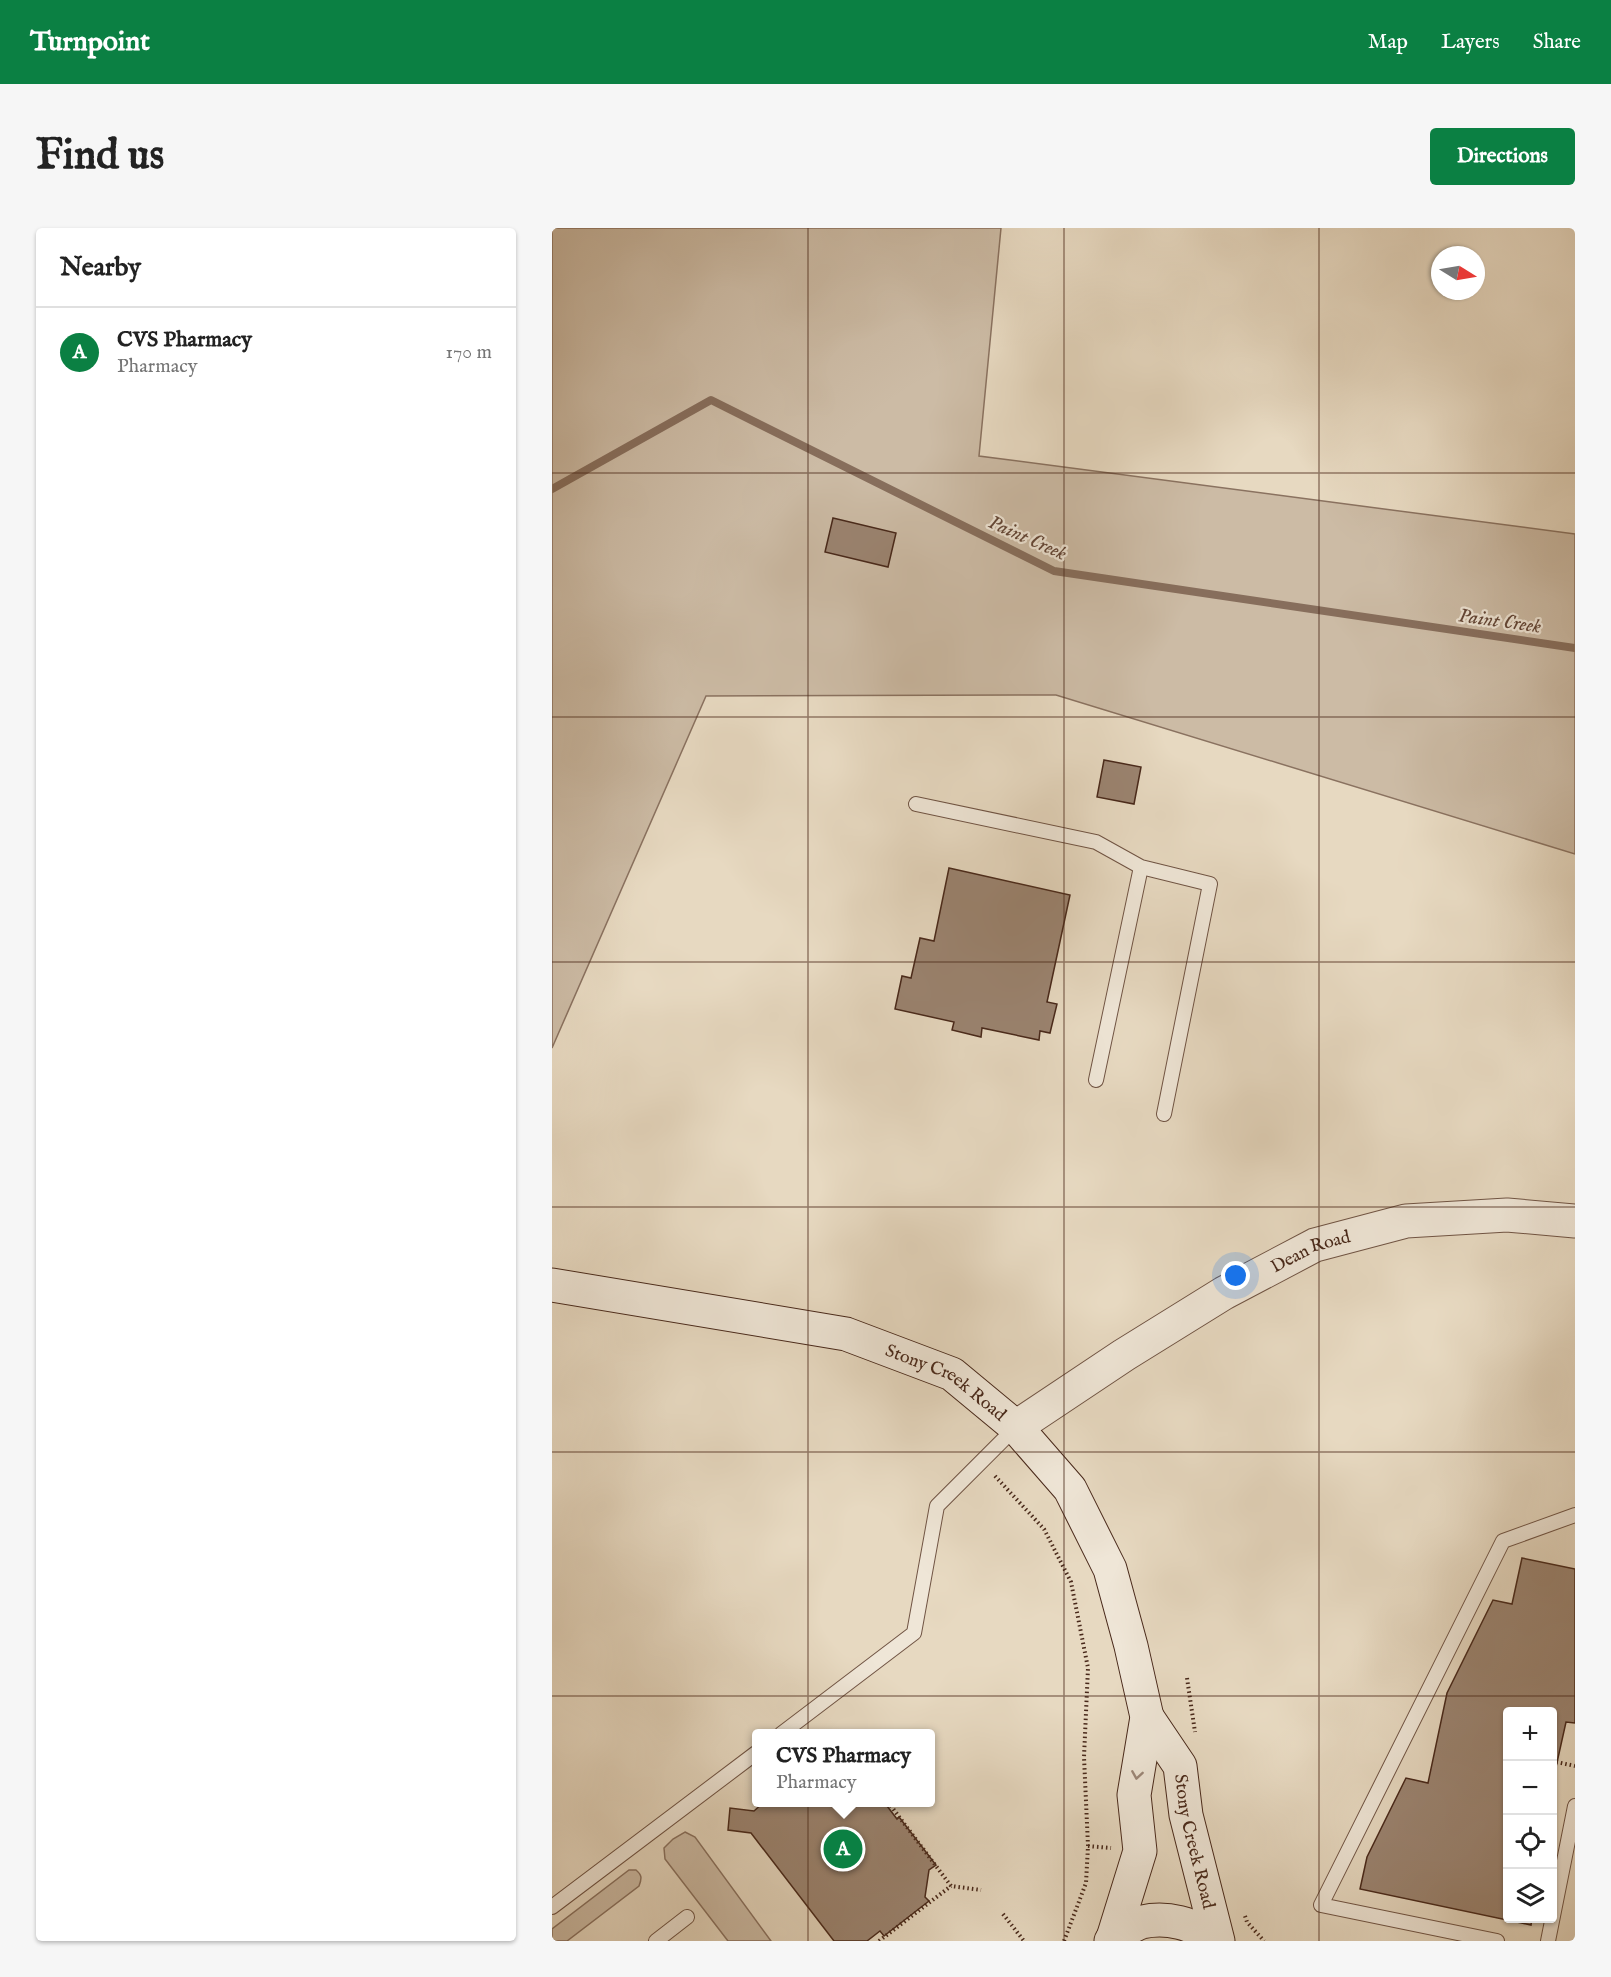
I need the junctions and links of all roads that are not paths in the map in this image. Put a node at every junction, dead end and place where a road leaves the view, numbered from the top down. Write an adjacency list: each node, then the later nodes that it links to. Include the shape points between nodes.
1 (916, 804): 2 (lane, via 1096,842)
2 (1142, 867): 3 (lane); 4 (lane, via 1210,884)
3 (1096, 1080)
4 (1164, 1114)
5 (1575, 1221): 7 (main road, Dean Road, via 1507,1215 1406,1221 1315,1245 1186,1316)
6 (552, 1285): 7 (main road, Stony Creek Road, via 846,1334 952,1374)
7 (1016, 1427): 9 (main road, Stony Creek Road, via 1070,1489 1110,1569); 10 (lane, via 937,1506 914,1633)
8 (1575, 1515): 19 (lane, via 1503,1541 1321,1905)
9 (1147, 1717): 15 (main road, Stony Creek Road, one-way to 15, via 1134,1795 1140,1851); 18 (main road, Stony Creek Road, via 1180,1766 1186,1815)
10 (788, 1729)
11 (752, 1756): 13 (lane)
12 (1575, 1806): 20 (lane)
13 (552, 1908)
14 (687, 1917): 16 (lane)
15 (1112, 1939): 17 (main road, via 1141,1922 1174,1920 1205,1934)
16 (656, 1941)
17 (1211, 1941)
18 (1218, 1941)
19 (1497, 1941)
20 (1548, 1941)

